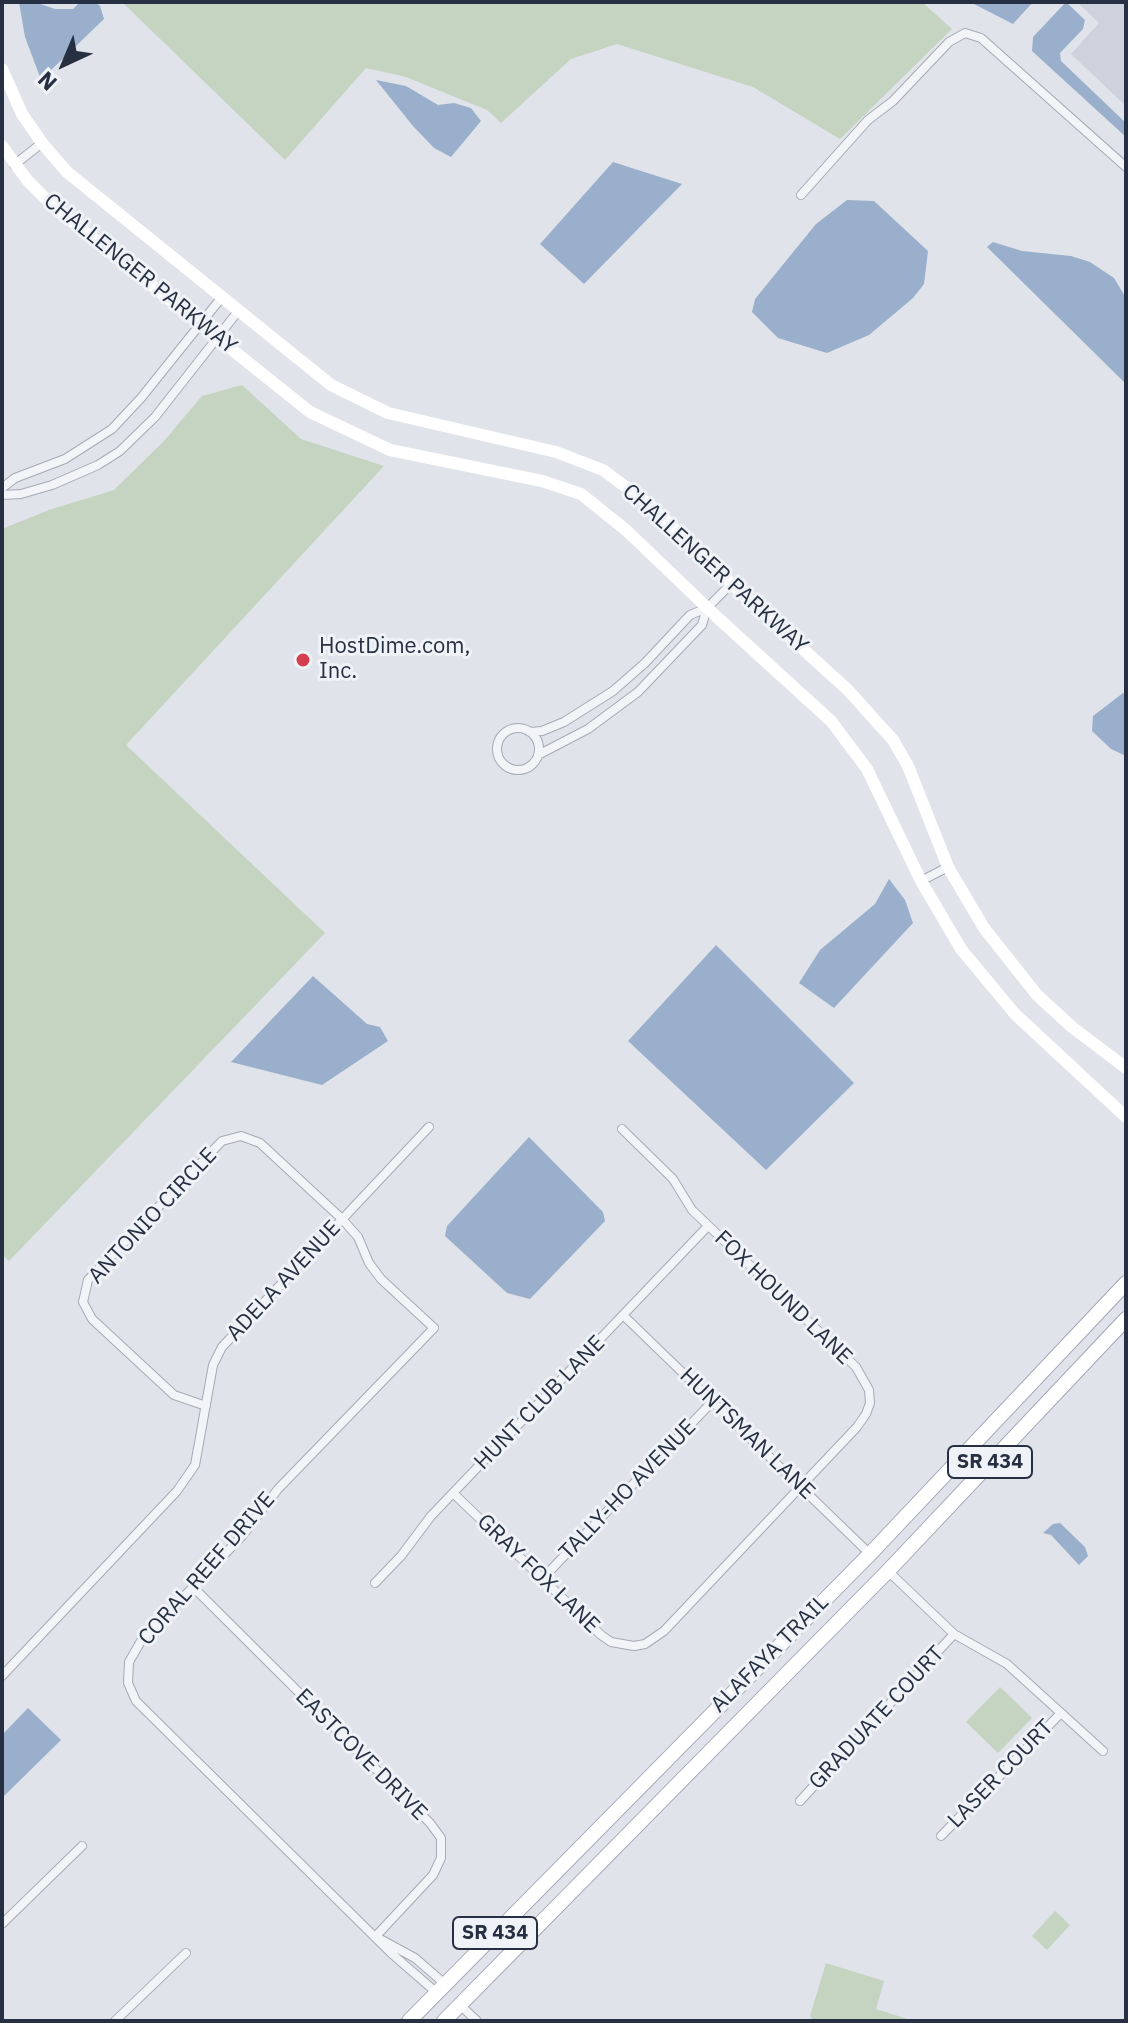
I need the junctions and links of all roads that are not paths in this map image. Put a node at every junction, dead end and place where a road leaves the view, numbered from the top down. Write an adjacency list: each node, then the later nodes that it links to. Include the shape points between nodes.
1 (2, 69): 2 (main road, CHALLENGER PARKWAY)
2 (42, 143): 4 (street); 7 (main road, CHALLENGER PARKWAY, via 79,183)
3 (2, 146): 4 (main road, CHALLENGER PARKWAY)
4 (14, 165): 9 (main road, CHALLENGER PARKWAY, via 55,208)
5 (1126, 167): 6 (street, via 981,38 965,33 868,120)
6 (801, 195)
7 (222, 297): 8 (main road, CHALLENGER PARKWAY); 9 (street)
8 (239, 310): 10 (street); 13 (main road, CHALLENGER PARKWAY, via 331,385 388,413 556,452 603,470 650,505)
9 (200, 324): 10 (main road, CHALLENGER PARKWAY); 11 (street, via 112,429 65,459)
10 (217, 338): 12 (street, via 147,427 120,451 52,485); 14 (main road, CHALLENGER PARKWAY, via 310,412 348,432 390,450 581,494)
11 (2, 488)
12 (2, 495)
13 (731, 584): 14 (street); 17 (main road, CHALLENGER PARKWAY, via 848,690 893,740)
14 (707, 608): 15 (street, via 690,615 629,678 593,705 564,722); 16 (street, via 702,625 638,692 588,729); 18 (main road, CHALLENGER PARKWAY, via 831,721 867,769)
15 (530, 732): 16 (street); 16 (street, via 505,732 497,752 503,764 517,770 529,767)
16 (538, 755)
17 (948, 867): 18 (street); 19 (main road, CHALLENGER PARKWAY, via 984,928 1037,995)
18 (921, 881): 20 (main road, CHALLENGER PARKWAY, via 961,949 1015,1014)
19 (1126, 1068)
20 (1126, 1117)
21 (429, 1127): 23 (street, ADELA AVENUE)
22 (622, 1129): 24 (street, FOX HOUND LANE, via 673,1179)
23 (342, 1219): 25 (street, ANTONIO CIRCLE); 30 (street, ADELA AVENUE, via 222,1347); 30 (street, ANTONIO CIRCLE, via 260,1143 241,1136 222,1141 88,1280 83,1302 92,1319 174,1395)
24 (708, 1226): 27 (street, HUNT CLUB LANE); 31 (street, FOX HOUND LANE, via 856,1367 869,1390 870,1403 857,1427)
25 (381, 1279): 38 (street, CORAL REEF DRIVE, via 434,1328 278,1489)
26 (1126, 1283): 33 (main road, ALAFAYA TRAIL / SR 434)
27 (624, 1316): 29 (street, HUNTSMAN LANE); 32 (street, HUNT CLUB LANE)
28 (1126, 1319): 35 (main road, ALAFAYA TRAIL / SR 434)
29 (713, 1401): 31 (street, HUNTSMAN LANE); 36 (street, TALLY-HO AVENUE)
30 (206, 1406): 41 (street, ADELA AVENUE, via 195,1465 177,1491)
31 (802, 1486): 34 (street, HUNTSMAN LANE); 36 (street, GRAY FOX LANE, via 664,1631 645,1644 611,1642)
32 (453, 1493): 36 (street, GRAY FOX LANE); 37 (street, HUNT CLUB LANE)
33 (890, 1533): 34 (main road, ALAFAYA TRAIL / SR 434); 35 (main road, via 883,1555)
34 (870, 1554): 39 (main road, via 873,1566); 45 (main road, ALAFAYA TRAIL / SR 434)
35 (888, 1571): 39 (main road, ALAFAYA TRAIL / SR 434); 40 (street)
36 (543, 1578)
37 (375, 1583)
38 (193, 1587): 52 (street, EASTCOVE DRIVE, via 441,1838 441,1858 433,1875); 52 (street, CORAL REEF DRIVE, via 141,1641 129,1662 128,1683 136,1701)
39 (864, 1594): 49 (main road, ALAFAYA TRAIL / SR 434)
40 (954, 1634): 42 (street, via 1007,1664); 44 (street, GRADUATE COURT)
41 (2, 1676)
42 (1061, 1713): 43 (street); 46 (street, LASER COURT)
43 (1103, 1751)
44 (800, 1801)
45 (597, 1830): 48 (main road, ALAFAYA TRAIL / SR 434); 49 (main road, via 587,1853)
46 (941, 1836)
47 (82, 1846): 51 (street)
48 (572, 1854): 50 (main road, via 574,1872); 54 (main road, ALAFAYA TRAIL / SR 434)
49 (593, 1869): 50 (main road, ALAFAYA TRAIL / SR 434)
50 (560, 1902): 55 (main road, ALAFAYA TRAIL / SR 434)
51 (2, 1924)
52 (376, 1936): 54 (street, CORAL REEF DRIVE, via 415,1958)
53 (186, 1953): 56 (street)
54 (441, 1989): 57 (main road, ALAFAYA TRAIL / SR 434)
55 (460, 2005): 58 (main road, ALAFAYA TRAIL / SR 434); 59 (street)
56 (115, 2021)
57 (409, 2021)
58 (444, 2021)
59 (477, 2021)

